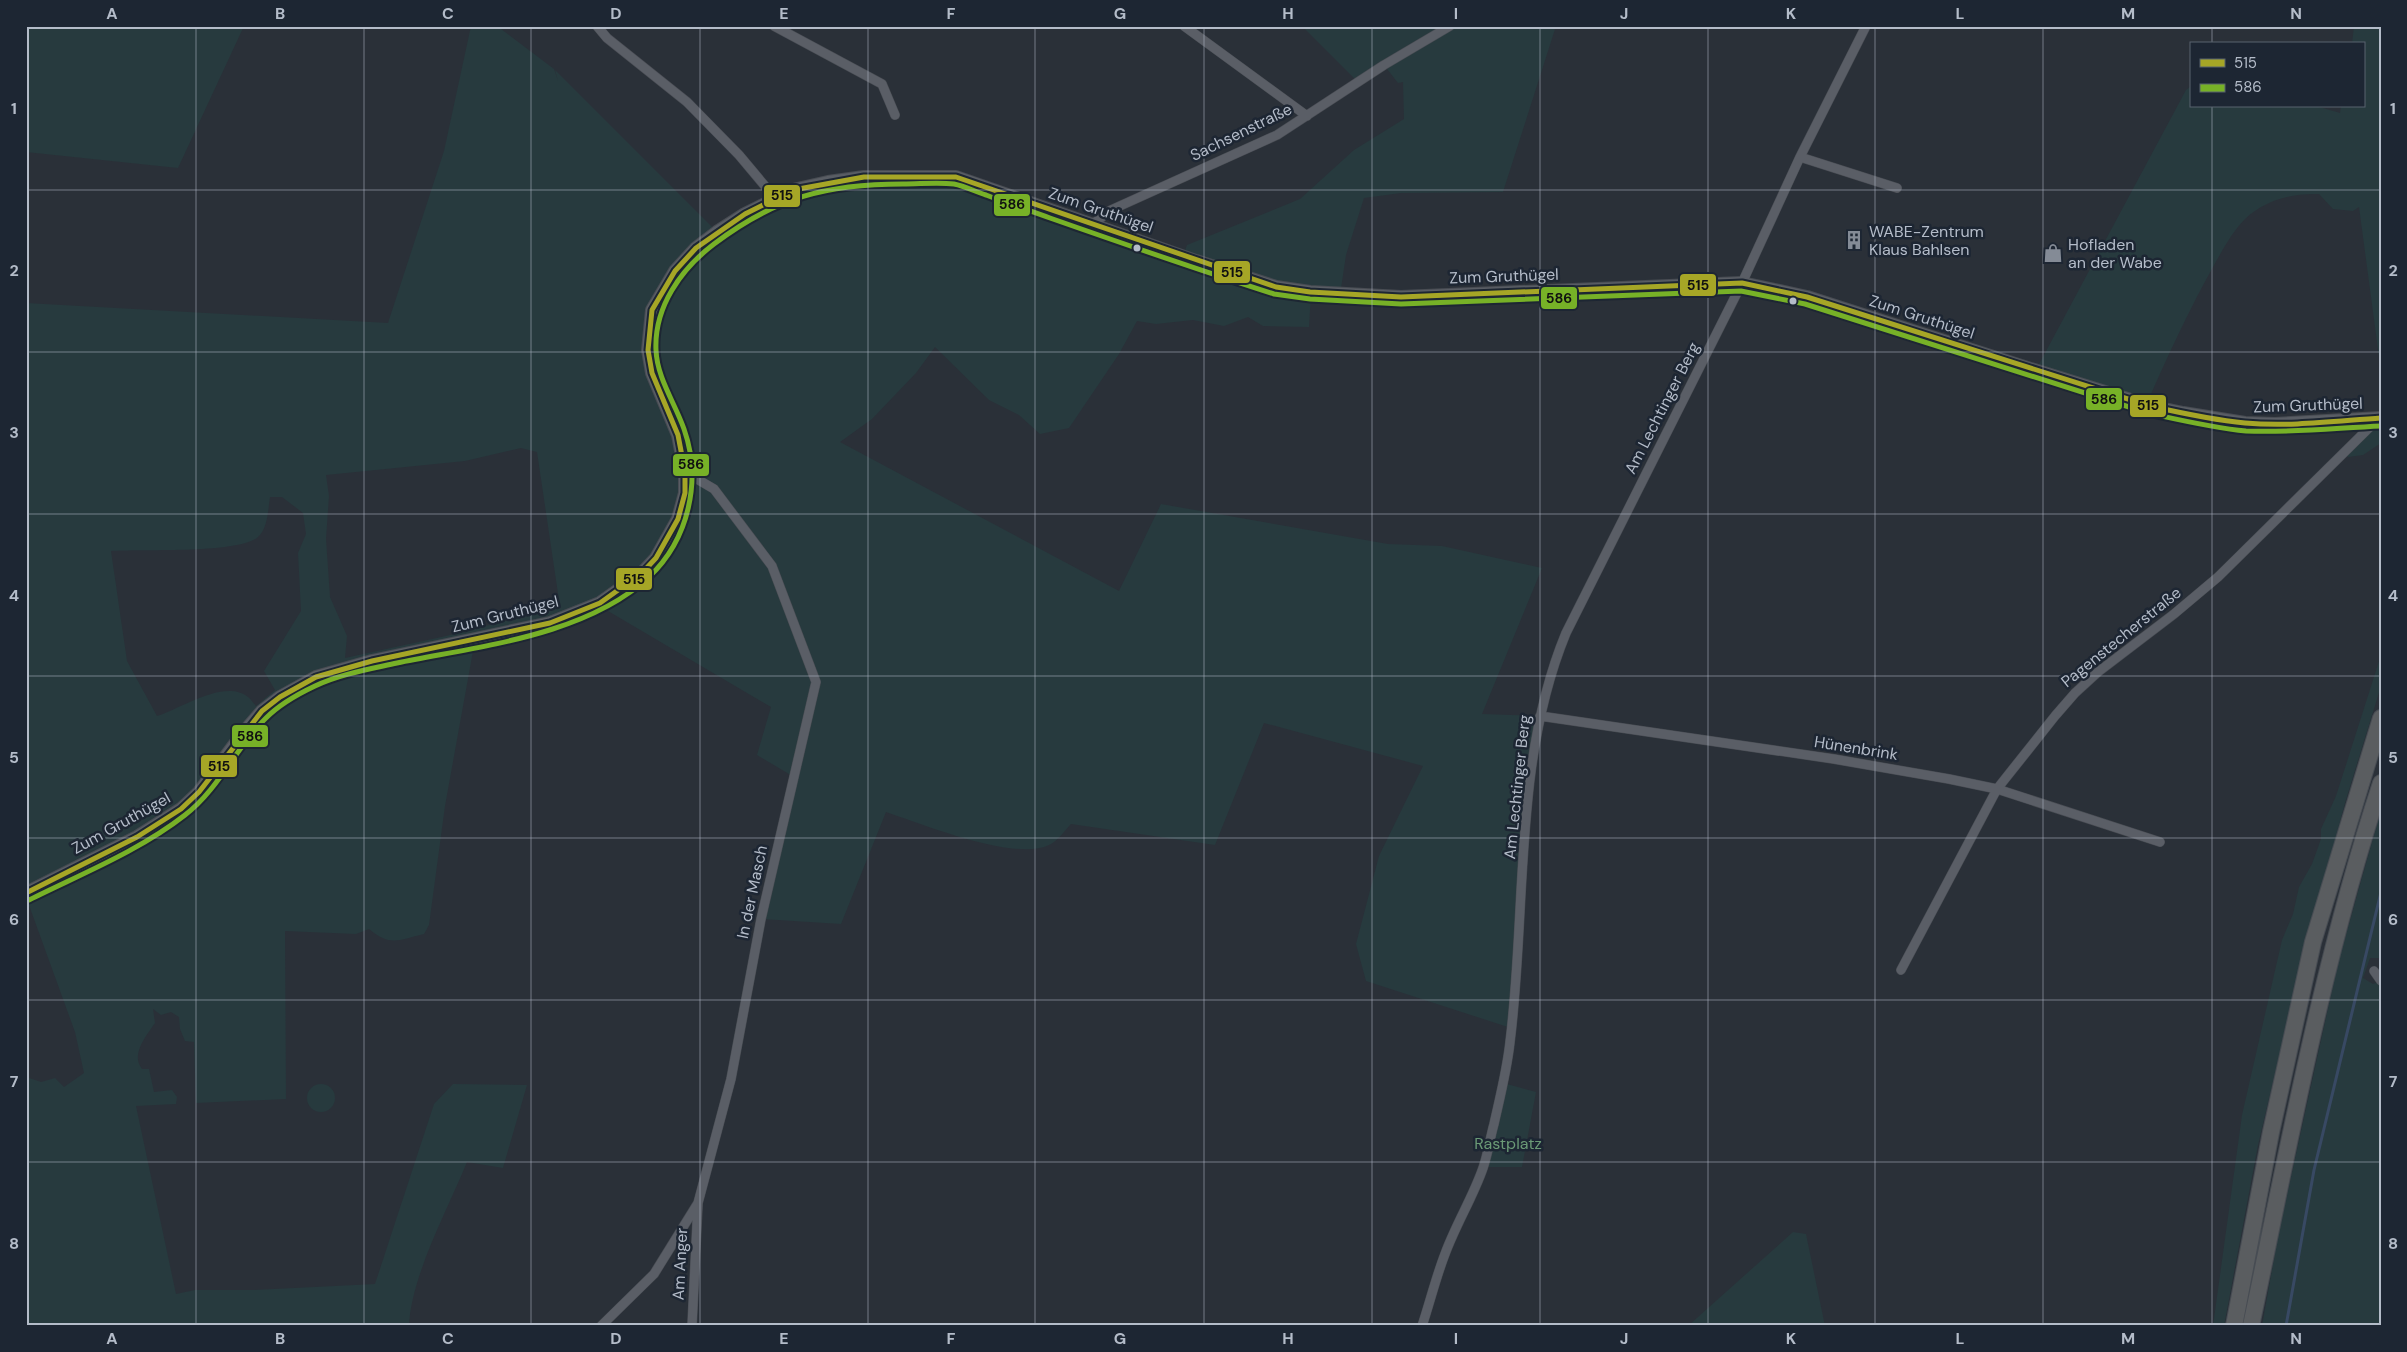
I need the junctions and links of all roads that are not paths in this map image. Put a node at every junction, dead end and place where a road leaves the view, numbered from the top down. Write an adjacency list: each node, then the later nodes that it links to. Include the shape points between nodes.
1 (597, 26): 10 (street, via 607,38 687,102 739,155)
2 (774, 26): 6 (street, via 882,84)
3 (1184, 26): 7 (street)
4 (1450, 26): 7 (street, Sachsenstraße)
5 (1866, 26): 8 (street, Am Lechtinger Berg)
6 (894, 115)
7 (1307, 116): 11 (street, Sachsenstraße, via 1277,135 1111,210)
8 (1800, 157): 9 (street); 12 (street, Am Lechtinger Berg)
9 (1897, 188)
10 (774, 198): 11 (street, Zum Gruthügel, via 810,186 864,177 956,177); 14 (street, Zum Gruthügel, via 696,248 670,278 652,310 648,350 652,373 678,435)
11 (1092, 224): 12 (street, Zum Gruthügel, via 1276,287 1310,292 1401,297)
12 (1742, 283): 13 (street, Zum Gruthügel, via 1807,297 2167,410 2245,423); 15 (street, Am Lechtinger Berg, via 1566,633 1546,686)
13 (2380, 418): 18 (street, Pagenstecherstraße, via 2218,577 2075,693)
14 (686, 472): 20 (street, Zum Gruthügel, via 678,519 668,539 656,558 627,586 600,602 550,622 372,661 316,677 262,711 182,809); 24 (street, In der Masch, via 714,489 772,566 816,682 761,919 731,1079)
15 (1540, 716): 18 (street, Hünenbrink, via 1834,759); 27 (street, Am Lechtinger Berg, via 1526,830 1510,1042 1503,1083 1484,1166 1445,1253)
16 (2381, 718): 28 (highway, via 2313,942 2271,1132)
17 (2381, 782): 29 (highway, via 2335,942)
18 (1997, 789): 19 (street, Hünenbrink); 21 (street, Pagenstecherstraße)
19 (2160, 842)
20 (26, 893)
21 (1901, 970)
22 (2374, 971): 23 (street)
23 (2381, 981)
24 (698, 1203): 25 (street, In der Masch, via 654,1274); 26 (street, Am Anger)
25 (601, 1326)
26 (692, 1326)
27 (1422, 1326)
28 (2234, 1326)
29 (2252, 1326)

